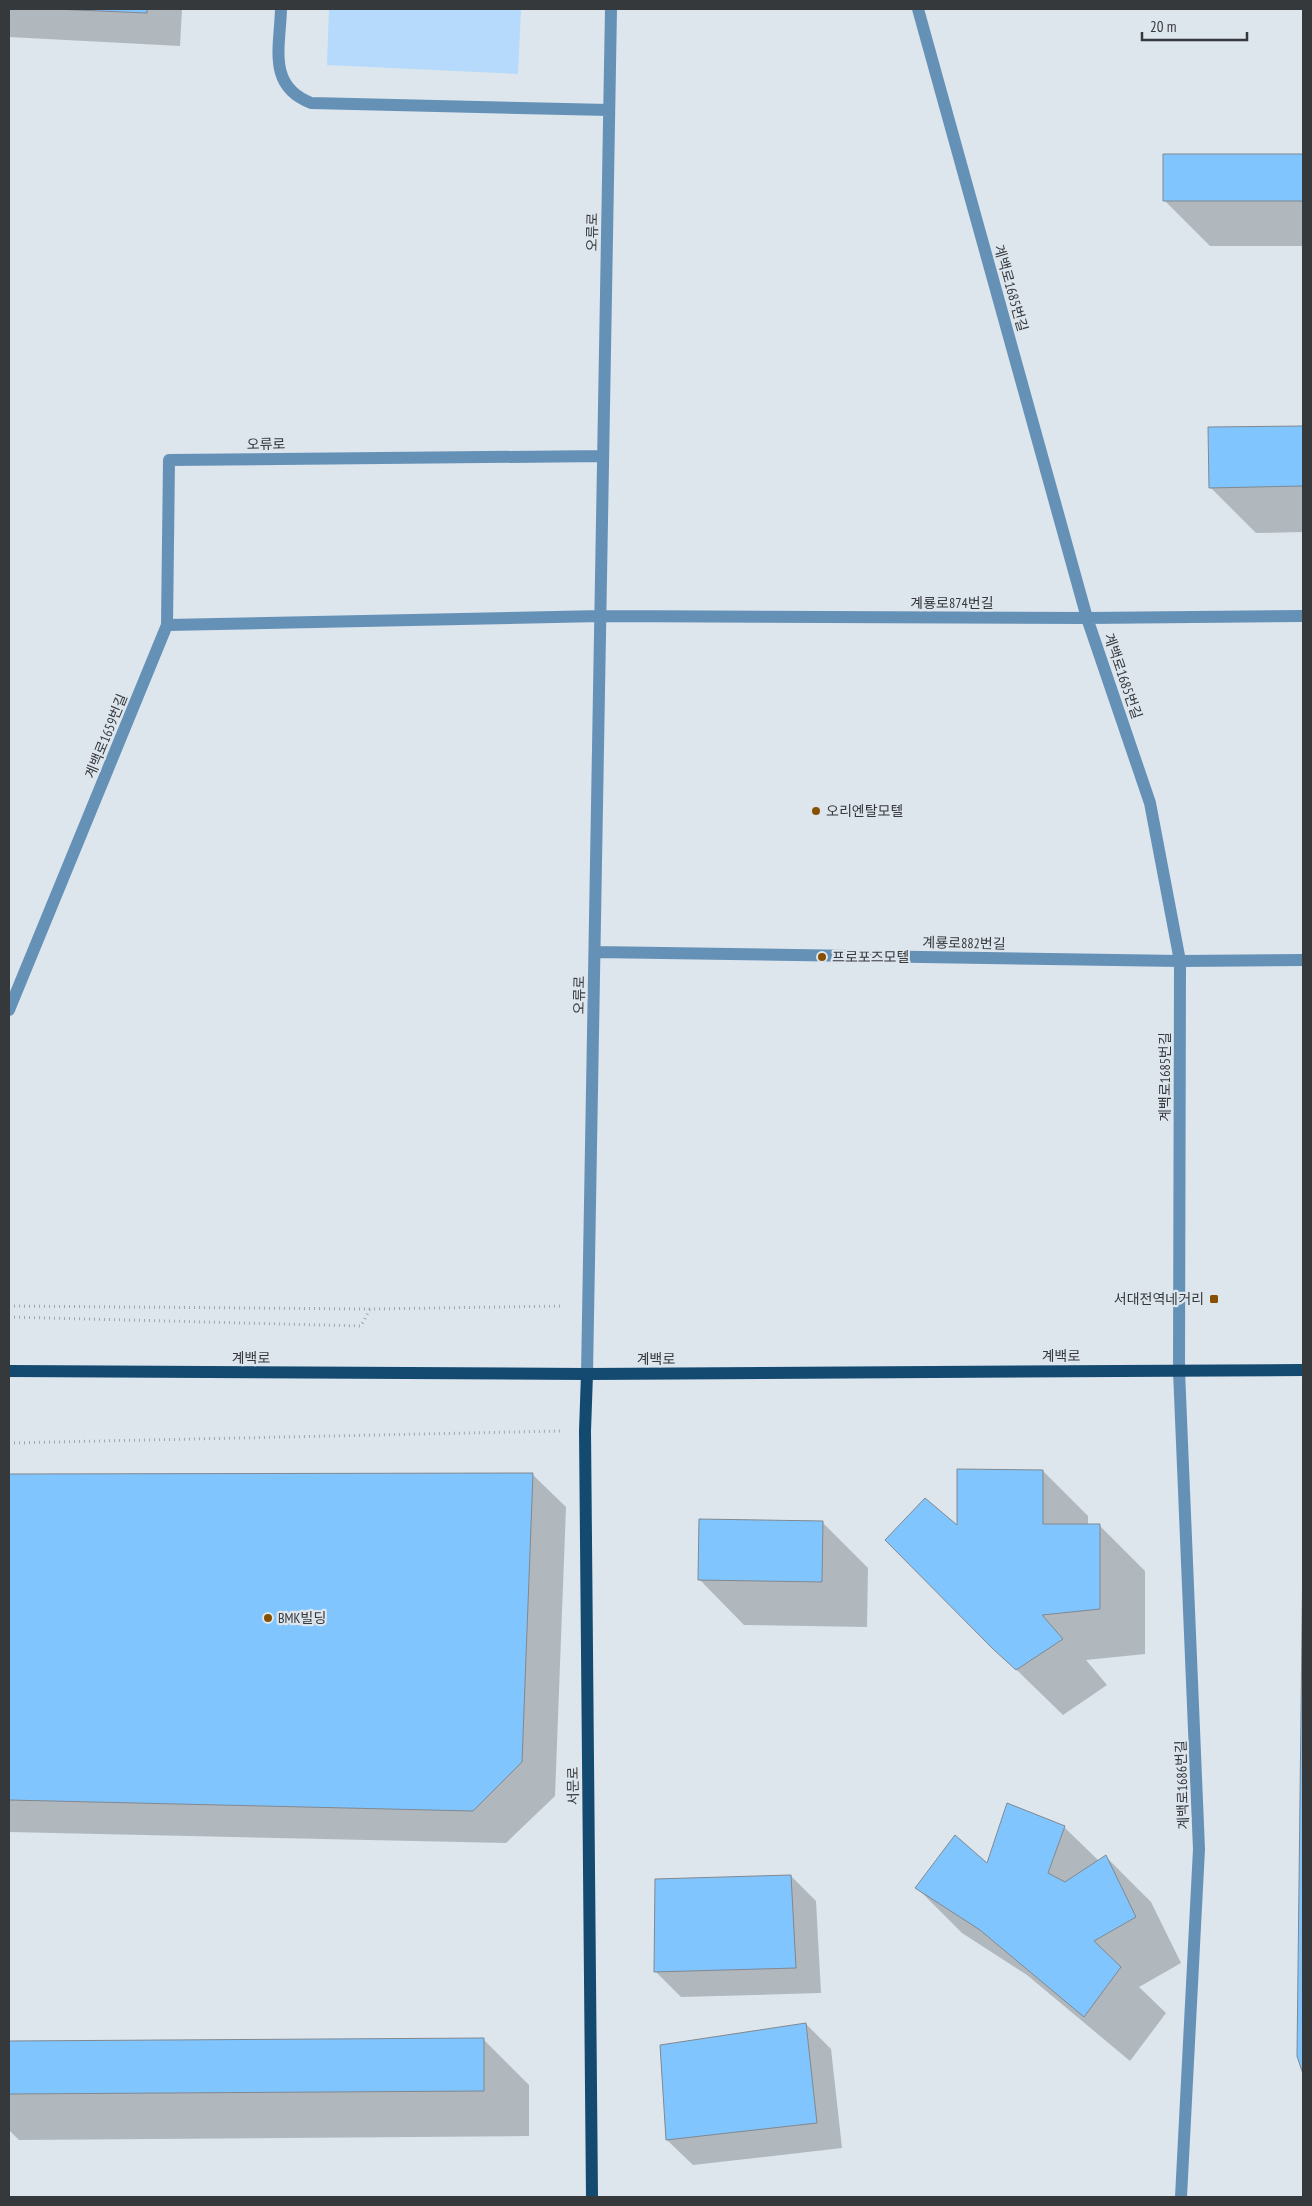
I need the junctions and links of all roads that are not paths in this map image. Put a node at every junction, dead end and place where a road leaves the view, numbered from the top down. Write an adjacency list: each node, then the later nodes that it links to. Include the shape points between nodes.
1 (281, 9): 4 (street, via 282,81 298,99 310,104)
2 (611, 9): 4 (street, 오류로)
3 (918, 9): 9 (street, 계백로1685번길)
4 (609, 110): 5 (street, 오류로)
5 (603, 456): 6 (street, 오류로); 7 (street, 오류로)
6 (169, 460): 10 (street, 계백로1659번길)
7 (600, 616): 9 (street, 계룡로874번길); 10 (street); 11 (street, 오류로)
8 (1303, 616): 9 (street, 계룡로874번길)
9 (1088, 618): 13 (street, 계백로1685번길, via 1150,803)
10 (167, 625): 14 (street, 계백로1659번길)
11 (595, 952): 13 (street, 계룡로882번길); 18 (street, 오류로)
12 (1303, 960): 13 (street, 계룡로882번길)
13 (1180, 961): 17 (street, 계백로1685번길)
14 (9, 1010)
15 (9, 1370): 18 (main road, 계백로)
16 (1303, 1370): 17 (main road, 계백로)
17 (1179, 1371): 18 (main road, 계백로); 20 (street, 계백로1686번길, via 1199,1849)
18 (587, 1374): 19 (main road, 서문로)
19 (592, 2197)
20 (1181, 2197)

